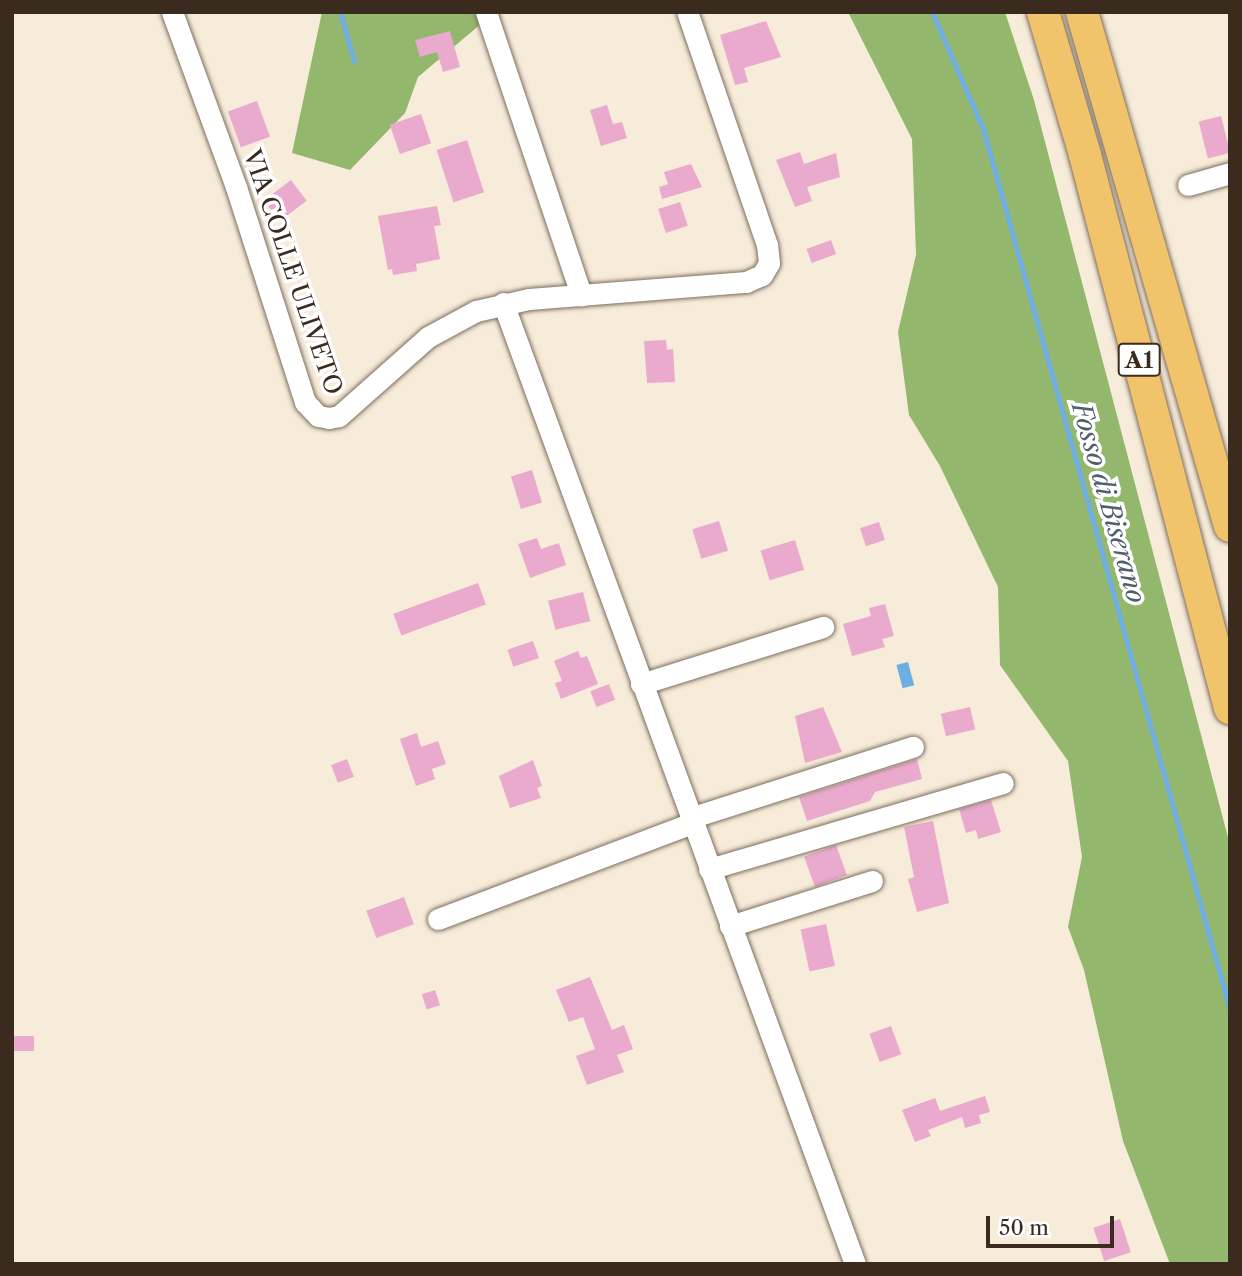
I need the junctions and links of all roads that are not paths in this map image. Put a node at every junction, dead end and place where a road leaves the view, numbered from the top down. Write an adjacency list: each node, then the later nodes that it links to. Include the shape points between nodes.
1 (172, 12): 9 (street, VIA COLLE ULIVETO, via 236,187 302,394 313,413 324,418 339,416 428,337 463,316)
2 (486, 12): 8 (street)
3 (687, 12): 8 (street, via 767,245 767,268 746,282)
4 (1042, 12): 13 (highway, A1, via 1086,155)
5 (1082, 12): 10 (highway, A1)
6 (1230, 173): 7 (street)
7 (1188, 185)
8 (581, 295): 9 (street)
9 (503, 303): 12 (street)
10 (1230, 526)
11 (823, 627): 12 (street)
12 (641, 684): 17 (street)
13 (1230, 708)
14 (913, 747): 17 (street)
15 (1003, 783): 18 (street)
16 (792, 800): 17 (street)
17 (692, 824): 18 (street); 20 (street)
18 (709, 869): 21 (street)
19 (872, 881): 21 (street)
20 (438, 919)
21 (730, 926): 22 (street)
22 (855, 1264)

